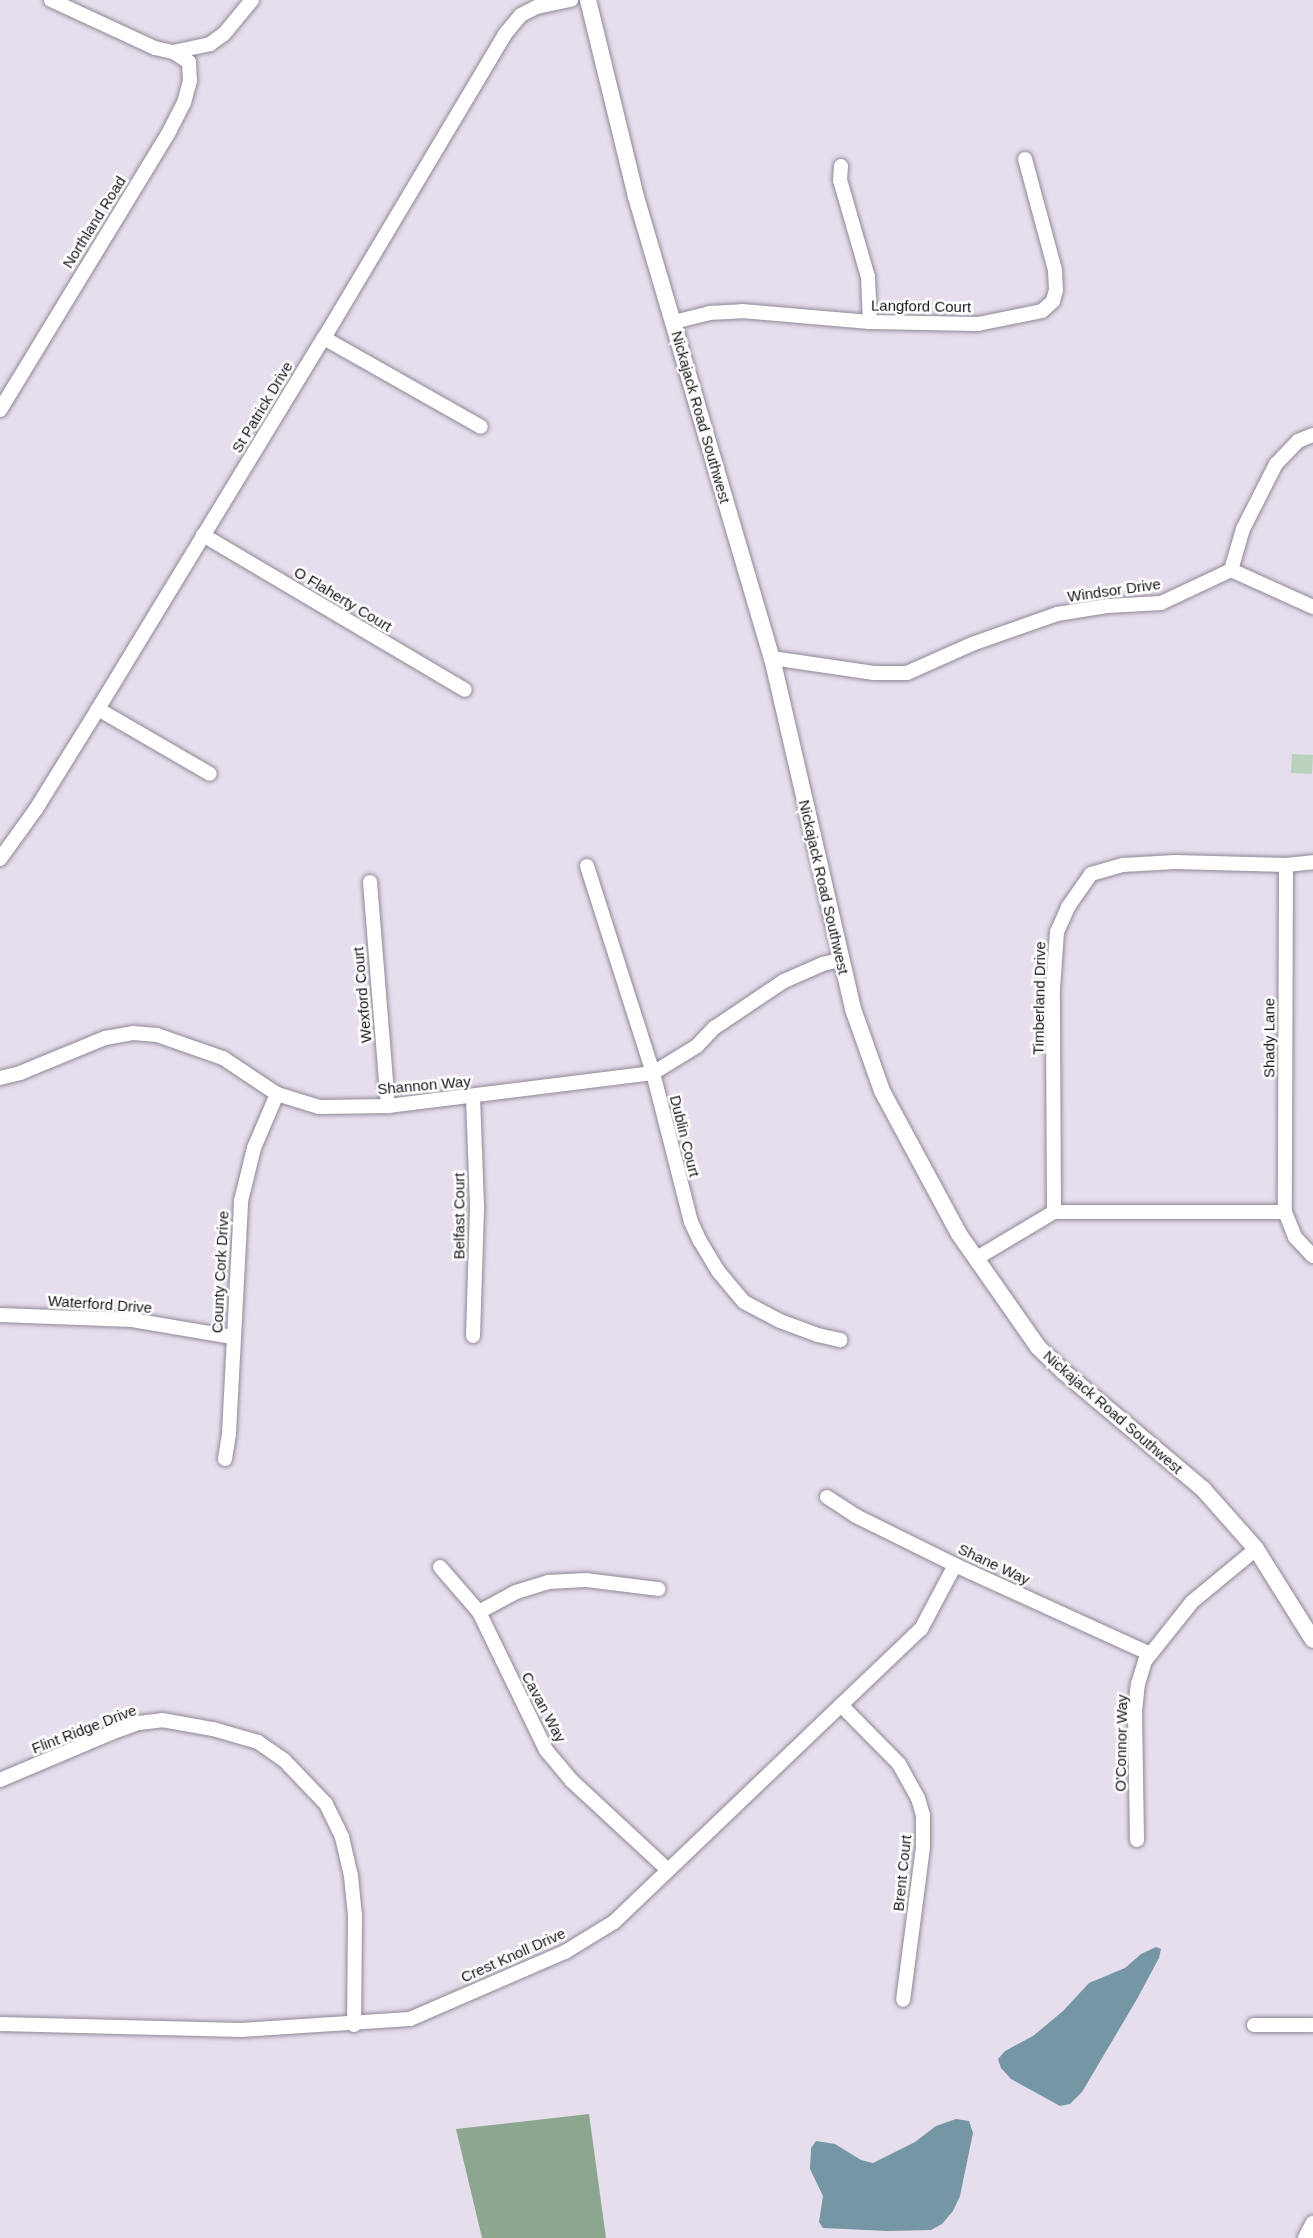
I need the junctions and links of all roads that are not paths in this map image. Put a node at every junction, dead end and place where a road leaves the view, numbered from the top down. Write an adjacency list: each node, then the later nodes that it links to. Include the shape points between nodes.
1 (51, 0): 5 (street, via 155,48)
2 (252, 0): 5 (street, via 241,17 210,44)
3 (571, 0): 10 (street, St Patrick Drive, via 537,7 521,15 505,34)
4 (588, 0): 8 (street, Nickajack Road Southwest, via 636,198)
5 (173, 52): 11 (street, Northland Road, via 189,62 190,81 184,103)
6 (1026, 159): 9 (street, Langford Court, via 1055,270 1053,301 1042,311 978,324)
7 (841, 166): 9 (street, via 840,180 868,277)
8 (674, 322): 9 (street, Langford Court, via 709,313 742,311); 18 (street, Nickajack Road Southwest)
9 (870, 322)
10 (324, 338): 13 (street); 15 (street, St Patrick Drive)
11 (5, 386): 12 (street, Northland Road)
12 (0, 410)
13 (481, 427)
14 (1313, 435): 16 (street, via 1289,448 1270,474 1243,529)
15 (203, 535): 19 (street, O Flaherty Court); 20 (street, St Patrick Drive)
16 (1231, 570): 17 (street); 18 (street, Windsor Drive, via 1161,603 1057,614 972,644 907,673 874,673)
17 (1313, 607)
18 (772, 658): 27 (street, Nickajack Road Southwest)
19 (465, 690)
20 (98, 709): 21 (street); 22 (street, St Patrick Drive)
21 (210, 774)
22 (0, 859)
23 (1313, 862): 24 (street, Timberland Drive)
24 (1286, 865): 33 (street, Timberland Drive, via 1124,865 1091,874 1068,907 1057,932 1053,989); 34 (street, Shady Lane)
25 (587, 866): 28 (street, Dublin Court)
26 (370, 882): 32 (street, Wexford Court)
27 (839, 960): 28 (street, Shannon Way, via 784,981 714,1028 697,1046); 36 (street, Nickajack Road Southwest, via 882,1091 959,1234)
28 (653, 1073): 31 (street, Shannon Way); 40 (street, Dublin Court, via 691,1222 718,1271 744,1302 780,1321)
29 (0, 1078): 30 (street, Shannon Way, via 105,1038 133,1033 157,1035 223,1058)
30 (277, 1094): 32 (street, Shannon Way, via 319,1107); 38 (street, County Cork Drive, via 254,1148 241,1201)
31 (473, 1097): 32 (street, Shannon Way); 39 (street, Belfast Court, via 477,1206)
32 (388, 1106)
33 (1054, 1212): 34 (street); 36 (street)
34 (1285, 1212): 35 (street, via 1295,1237)
35 (1313, 1256)
36 (977, 1258): 43 (street, Nickajack Road Southwest, via 1038,1347 1203,1489)
37 (0, 1315): 38 (street, Waterford Drive, via 132,1320)
38 (233, 1336): 41 (street, County Cork Drive)
39 (473, 1336)
40 (840, 1340)
41 (225, 1459)
42 (827, 1497): 44 (street, Shane Way, via 856,1516)
43 (1256, 1549): 48 (street, Nickajack Road Southwest); 49 (street, O'Connor Way, via 1192,1602)
44 (956, 1565): 49 (street, Shane Way); 50 (street, Crest Knoll Drive, via 921,1629)
45 (440, 1567): 47 (street, Cavan Way)
46 (658, 1589): 47 (street, via 586,1580 548,1582 516,1592)
47 (479, 1612): 53 (street, Cavan Way, via 546,1750 572,1781)
48 (1313, 1640)
49 (1150, 1654): 52 (street, O'Connor Way, via 1138,1684 1135,1711)
50 (841, 1705): 53 (street, Crest Knoll Drive); 54 (street, Brent Court, via 899,1764 923,1815 923,1847)
51 (0, 1780): 56 (street, Flint Ridge Drive, via 139,1723 162,1720 258,1742 284,1760 326,1804 342,1837 355,1916)
52 (1137, 1840)
53 (668, 1870): 56 (street, Crest Knoll Drive, via 614,1922 566,1952 410,2019)
54 (903, 2000)
55 (0, 2024): 56 (street, Crest Knoll Drive, via 241,2030)
56 (354, 2025)
57 (1254, 2025): 58 (street)
58 (1313, 2025)

